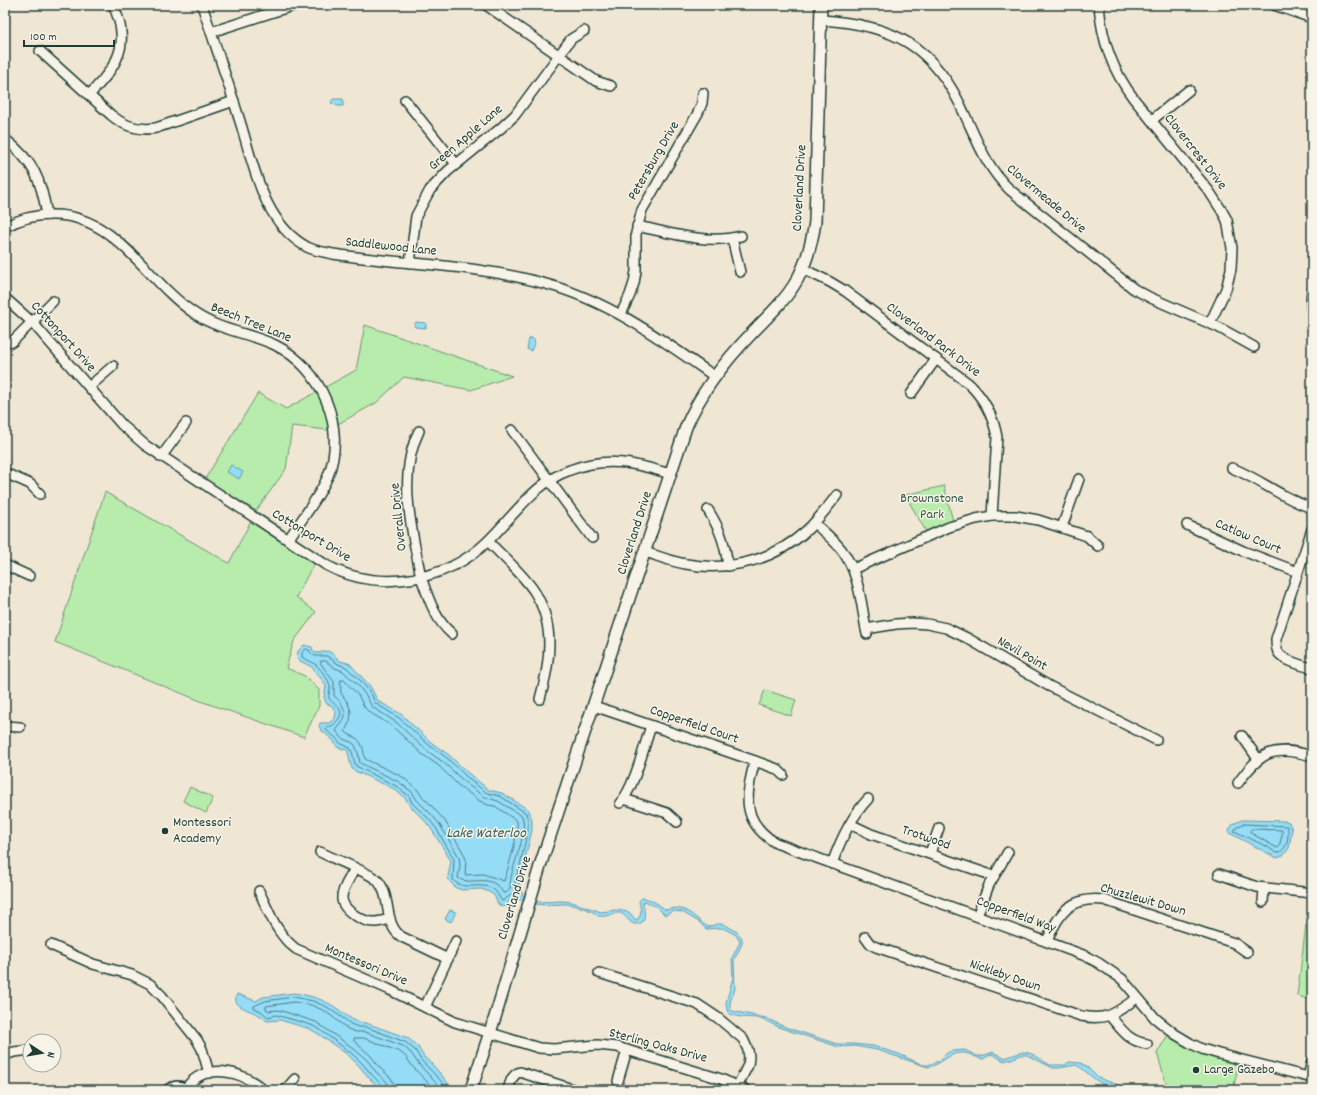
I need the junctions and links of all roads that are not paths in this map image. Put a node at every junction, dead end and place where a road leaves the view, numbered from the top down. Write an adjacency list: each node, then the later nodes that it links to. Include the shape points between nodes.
1 (113, 5): 17 (street, via 122,35 118,53 109,74)
2 (202, 5): 11 (street, Saddlewood Lane)
3 (295, 5): 11 (street)
4 (486, 5): 13 (street)
5 (821, 5): 9 (main road, Cloverland Drive)
6 (1099, 5): 20 (street, Clovercrest Drive, via 1109,56 1129,91)
7 (1274, 5): 8 (street)
8 (1312, 18)
9 (820, 20): 27 (main road, Cloverland Drive, via 815,222); 35 (street, Clovermeade Drive, via 881,29 919,50 947,80 962,106 988,165 1010,190 1134,288)
10 (584, 31): 13 (street, Green Apple Lane, via 571,39)
11 (211, 32): 19 (street, Saddlewood Lane)
12 (40, 51): 17 (street)
13 (559, 56): 14 (street, via 598,82); 22 (street, Green Apple Lane, via 514,115)
14 (611, 86)
15 (1189, 90): 20 (street)
16 (703, 93): 24 (street, Petersburg Drive, via 698,113 647,200)
17 (89, 95): 19 (street, via 117,120 138,129 156,128)
18 (405, 100): 22 (street)
19 (234, 102): 26 (street, Saddlewood Lane, via 262,192 277,218 291,234 306,246 318,251)
20 (1152, 120): 35 (street, Clovercrest Drive, via 1209,191 1228,225 1232,248 1231,269 1226,290)
21 (5, 139): 23 (street, via 23,155 35,171 43,192)
22 (456, 164): 26 (street, Green Apple Lane, via 435,184 419,209)
23 (47, 215): 25 (street, Beech Tree Lane, via 24,218); 62 (street, Beech Tree Lane, via 76,217 98,226 119,242 194,314 216,325 274,345 296,359 312,376 329,409 334,434 334,454 325,484)
24 (638, 226): 28 (street, via 707,240 737,237); 33 (street, Petersburg Drive, via 635,277)
25 (5, 227)
26 (410, 263): 33 (street, Saddlewood Lane, via 533,280 578,295)
27 (803, 268): 38 (street, Cloverland Park Drive, via 845,291); 40 (main road, Cloverland Drive, via 784,299)
28 (740, 272)
29 (1312, 291): 32 (street)
30 (5, 298): 34 (street, Cottonport Drive)
31 (53, 301): 34 (street)
32 (1312, 312)
33 (621, 314): 40 (street, Saddlewood Lane)
34 (32, 322): 36 (street); 41 (street, Cottonport Drive)
35 (1210, 324): 37 (street, Clovermeade Drive)
36 (12, 342)
37 (1254, 348)
38 (936, 359): 42 (street); 56 (street, Cloverland Park Drive, via 978,393 995,425 997,437)
39 (113, 366): 41 (street)
40 (714, 376): 49 (main road, Cloverland Drive, via 689,420)
41 (89, 387): 46 (street, Cottonport Drive, via 122,425)
42 (911, 394)
43 (186, 423): 46 (street)
44 (512, 430): 51 (street)
45 (419, 431): 71 (street, Overall Drive, via 411,454 408,487)
46 (161, 457): 62 (street, Cottonport Drive)
47 (1232, 468): 54 (street, via 1288,499)
48 (5, 473): 52 (street, via 30,484)
49 (670, 474): 51 (street, Cottonport Drive, via 637,464 606,462 569,470); 65 (main road, Cloverland Drive)
50 (1079, 479): 59 (street)
51 (549, 481): 61 (street); 63 (street, Cottonport Drive)
52 (40, 494)
53 (837, 495): 57 (street)
54 (1312, 508)
55 (708, 510): 67 (street, via 723,539)
56 (992, 516): 59 (street, via 1022,517); 68 (street, via 949,527)
57 (814, 523): 67 (street, via 799,537 775,552); 68 (street, via 840,547)
58 (1187, 525): 69 (street, Catlow Court, via 1243,551)
59 (1062, 527): 64 (street, via 1089,537)
60 (1312, 529): 69 (street)
61 (592, 538)
62 (288, 540): 71 (street, Cottonport Drive, via 326,565 349,575 386,580)
63 (488, 541): 71 (street, Cottonport Drive, via 456,565); 74 (street, via 530,586 545,619 549,657)
64 (1098, 546)
65 (645, 552): 67 (street, via 685,564); 75 (main road, Cloverland Drive)
66 (5, 565): 70 (street)
67 (728, 566)
68 (853, 569): 80 (street, Nevil Point, via 866,631 913,623 932,624 952,631 1049,686)
69 (1298, 572): 73 (street, via 1276,639 1276,648 1278,654)
70 (29, 576)
71 (421, 577): 72 (street, Overall Drive, via 441,623)
72 (452, 634)
73 (1312, 668)
74 (540, 699)
75 (594, 706): 77 (street, Copperfield Court); 113 (main road, Cloverland Drive)
76 (5, 726): 78 (street)
77 (651, 726): 83 (street, Copperfield Court); 87 (street, via 631,784 622,801 667,813)
78 (20, 727)
79 (1242, 736): 82 (street)
80 (1156, 740)
81 (1312, 756): 82 (street, via 1281,751)
82 (1258, 759): 85 (street)
83 (756, 761): 84 (street, Copperfield Court); 93 (street, Copperfield Way, via 747,794 748,806 756,825 762,833 780,845)
84 (783, 774)
85 (1238, 783)
86 (868, 799): 88 (street)
87 (678, 822)
88 (850, 824): 92 (street, Trotwood, via 871,834); 93 (street)
89 (939, 828): 92 (street)
90 (320, 852): 94 (street)
91 (1008, 852): 96 (street)
92 (930, 853): 96 (street, Trotwood)
93 (832, 864): 101 (street, Copperfield Way)
94 (355, 868): 102 (street, via 379,882); 102 (street, via 342,895 345,907 370,922)
95 (1219, 874): 97 (street)
96 (994, 876): 101 (street)
97 (1264, 888): 99 (street); 100 (street)
98 (259, 891): 111 (street, Montessori Drive, via 281,935 296,950)
99 (1312, 893)
100 (1263, 902)
101 (977, 916): 105 (street, Copperfield Way)
102 (390, 920): 108 (street, via 400,936)
103 (865, 937): 112 (street, Nickleby Down, via 876,947 1077,1015 1092,1018)
104 (456, 941): 108 (street)
105 (1047, 941): 107 (street, Chuzzlewit Down, via 1067,908 1085,899 1096,899 1234,942); 110 (street, Copperfield Way, via 1097,962 1122,979)
106 (50, 945): 119 (street, via 93,964 132,975 150,984 197,1040)
107 (1247, 952)
108 (448, 959): 111 (street)
109 (599, 973): 123 (street, via 697,1004 718,1018 743,1039 748,1050 748,1065)
110 (1137, 998): 112 (street, Nickleby Down); 120 (street, Copperfield Way, via 1167,1028 1183,1040 1202,1049)
111 (425, 1007): 113 (street, Montessori Drive, via 455,1022)
112 (1110, 1016): 114 (street, via 1130,1038)
113 (489, 1034): 115 (street, Sterling Oaks Drive, via 539,1048 601,1045); 128 (main road, Cloverland Drive)
114 (1147, 1044)
115 (627, 1050): 122 (street); 123 (street, Sterling Oaks Drive)
116 (22, 1051): 117 (street)
117 (5, 1055)
118 (1312, 1061): 120 (street)
119 (209, 1073): 124 (street, via 197,1078); 126 (street, via 222,1071 235,1074)
120 (1310, 1077)
121 (295, 1079): 127 (street)
122 (618, 1081)
123 (742, 1088)
124 (187, 1089): 125 (street, via 176,1086)
125 (167, 1090)
126 (263, 1090)
127 (285, 1090)
128 (472, 1090)
129 (508, 1090): 130 (street, via 513,1076 520,1072)
130 (575, 1090)

